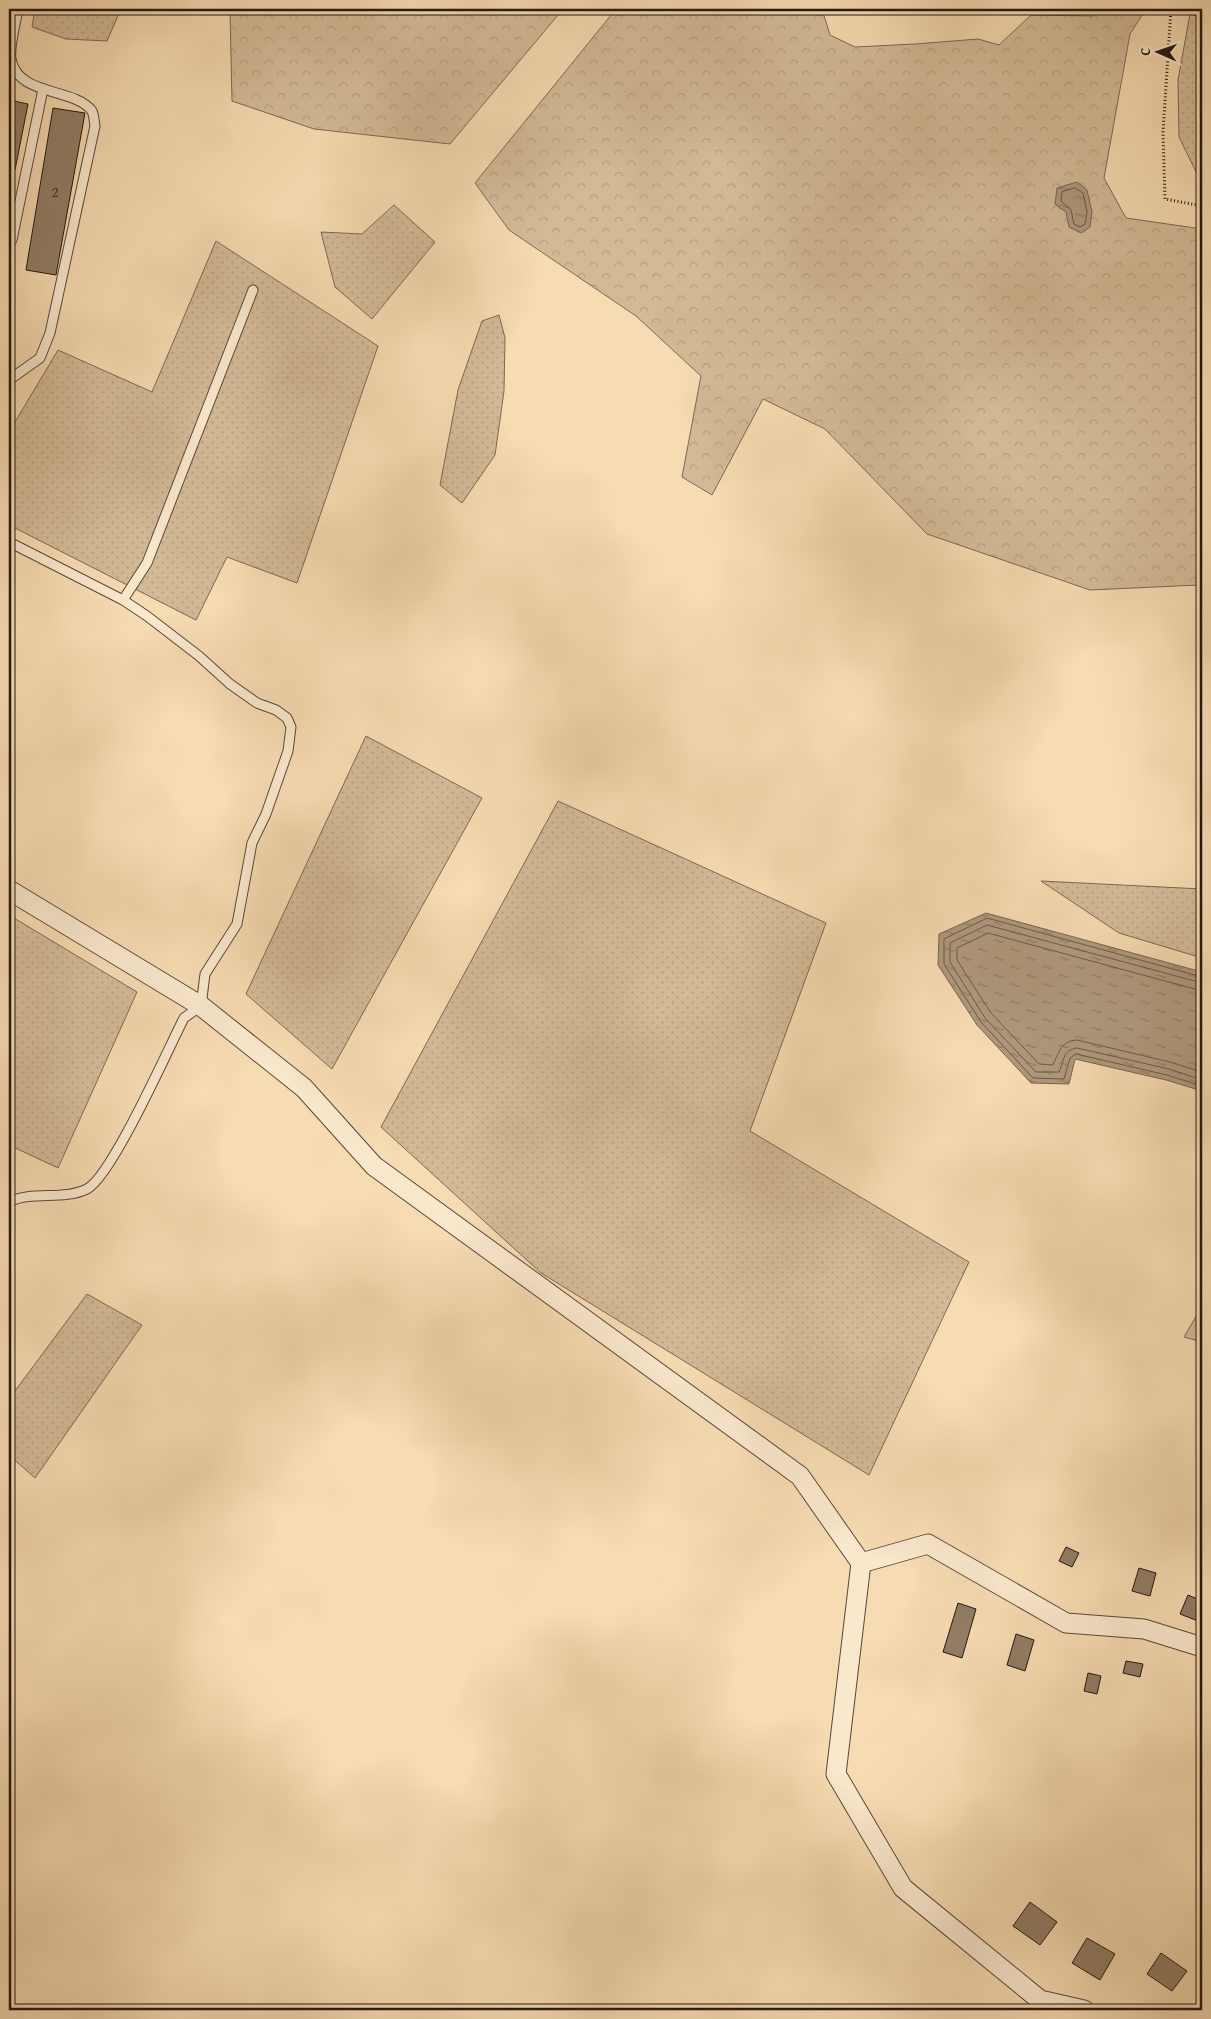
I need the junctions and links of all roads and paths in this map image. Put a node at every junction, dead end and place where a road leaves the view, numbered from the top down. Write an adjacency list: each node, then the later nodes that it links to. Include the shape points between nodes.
1 (18, 9): 3 (lane)
2 (1171, 9): 5 (path, via 1163,132 1164,199)
3 (10, 58): 4 (lane, via 14,71 32,85)
4 (43, 88): 6 (lane); 8 (lane, via 86,106 93,113 95,126 50,334 40,358)
5 (1202, 206)
6 (12, 240)
7 (253, 290): 10 (lane, via 146,563)
8 (9, 380)
9 (9, 542): 10 (lane)
10 (123, 600): 12 (lane, via 199,656 230,684 287,718 291,727 288,751 252,843 237,924 205,974)
11 (9, 890): 12 (street)
12 (201, 1006): 13 (lane, via 184,1018 116,1154 89,1188 76,1194 34,1196); 14 (street, via 304,1088 374,1166 800,1476)
13 (9, 1202)
14 (861, 1562): 15 (street, via 928,1544 1066,1623 1144,1628); 16 (street, via 836,1774 903,1888 1040,2000)
15 (1202, 1647)
16 (1084, 2010)

